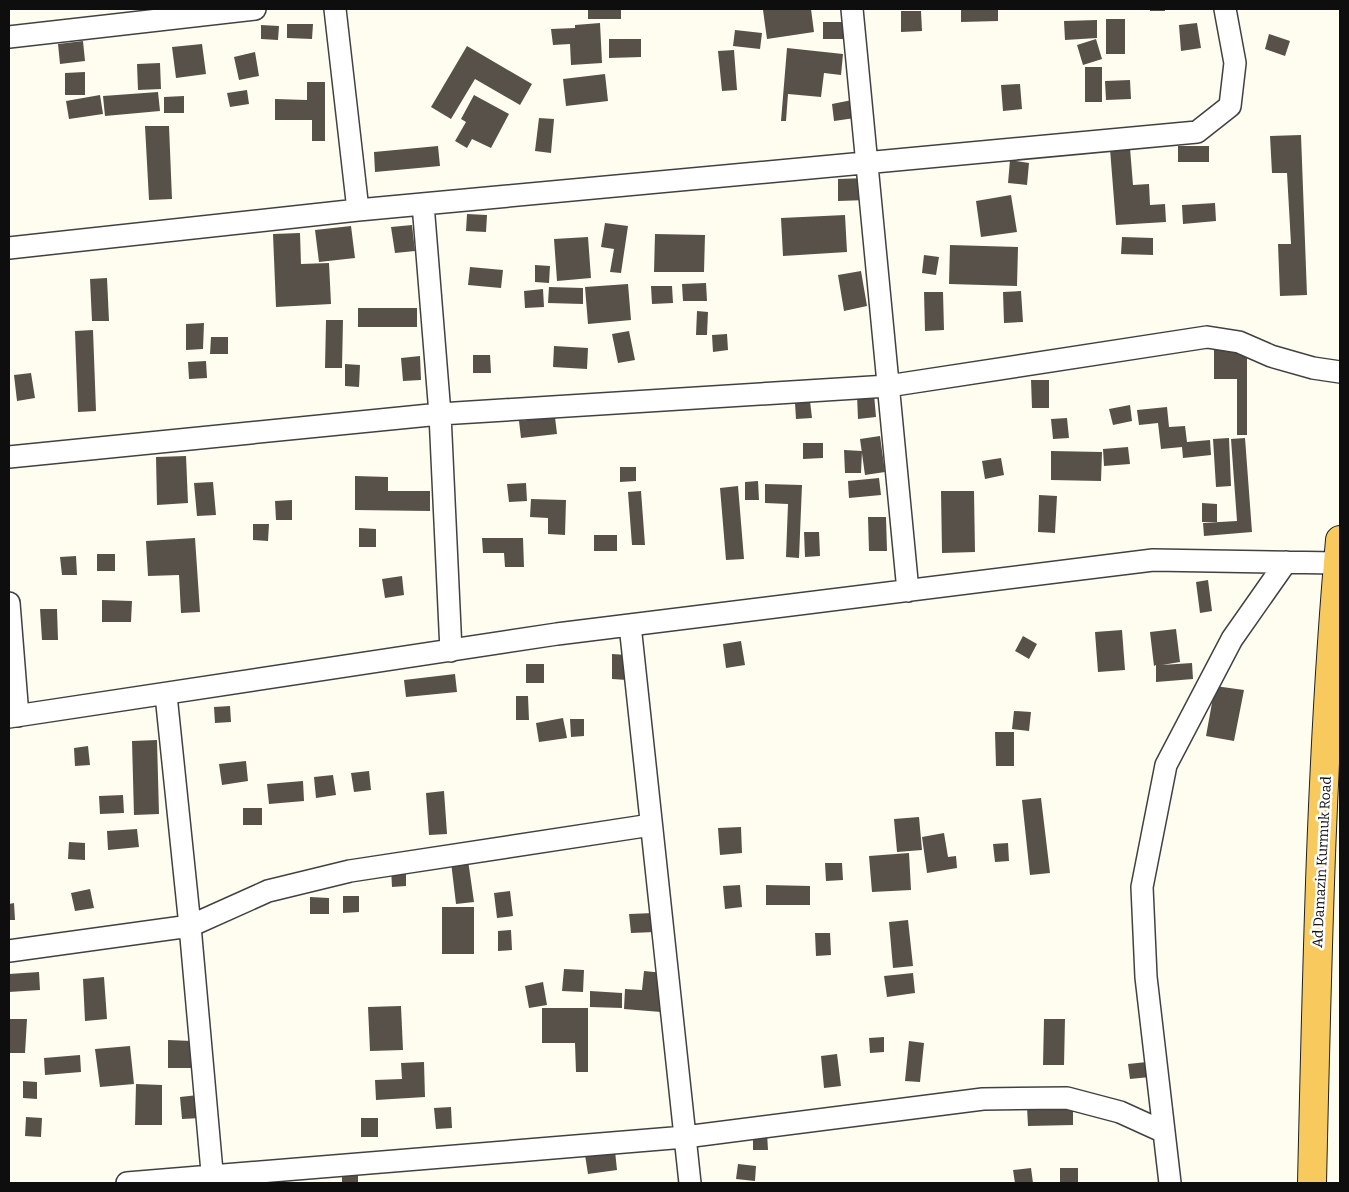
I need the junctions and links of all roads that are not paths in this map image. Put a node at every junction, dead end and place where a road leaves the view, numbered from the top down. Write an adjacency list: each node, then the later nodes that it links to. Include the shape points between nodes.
1 (255, 9): 5 (street)
2 (335, 9): 8 (street)
3 (852, 9): 6 (street)
4 (1225, 9): 6 (street, via 1234,64 1230,106 1197,132)
5 (9, 36)
6 (867, 162): 7 (street); 11 (street)
7 (423, 204): 8 (street); 12 (street)
8 (358, 210): 9 (street)
9 (9, 248)
10 (1340, 372): 11 (street, via 1271,356 1239,342 1207,337)
11 (888, 386): 12 (street); 16 (street)
12 (440, 414): 13 (street); 19 (street)
13 (9, 457)
14 (1339, 552): 15 (street); 22 (highway, Ad Damazin Kurmuk Road, via 1333,617)
15 (1286, 562): 16 (street, via 1153,560); 26 (street, via 1232,638 1166,765 1142,888 1146,977)
16 (908, 591): 18 (street)
17 (9, 604): 21 (street)
18 (630, 625): 19 (street); 23 (street)
19 (451, 651): 20 (street)
20 (166, 695): 21 (street); 24 (street)
21 (14, 717)
22 (1332, 819): 32 (highway, Ad Damazin Kurmuk Road, via 1319,914)
23 (652, 825): 24 (street, via 350,871 268,891); 27 (street)
24 (190, 926): 25 (street); 28 (street)
25 (9, 951)
26 (1164, 1132): 27 (street, via 1120,1112 1067,1098 983,1099); 31 (street)
27 (685, 1137): 28 (street); 30 (street)
28 (213, 1180): 29 (street)
29 (127, 1183)
30 (690, 1183)
31 (1170, 1183)
32 (1312, 1183)

